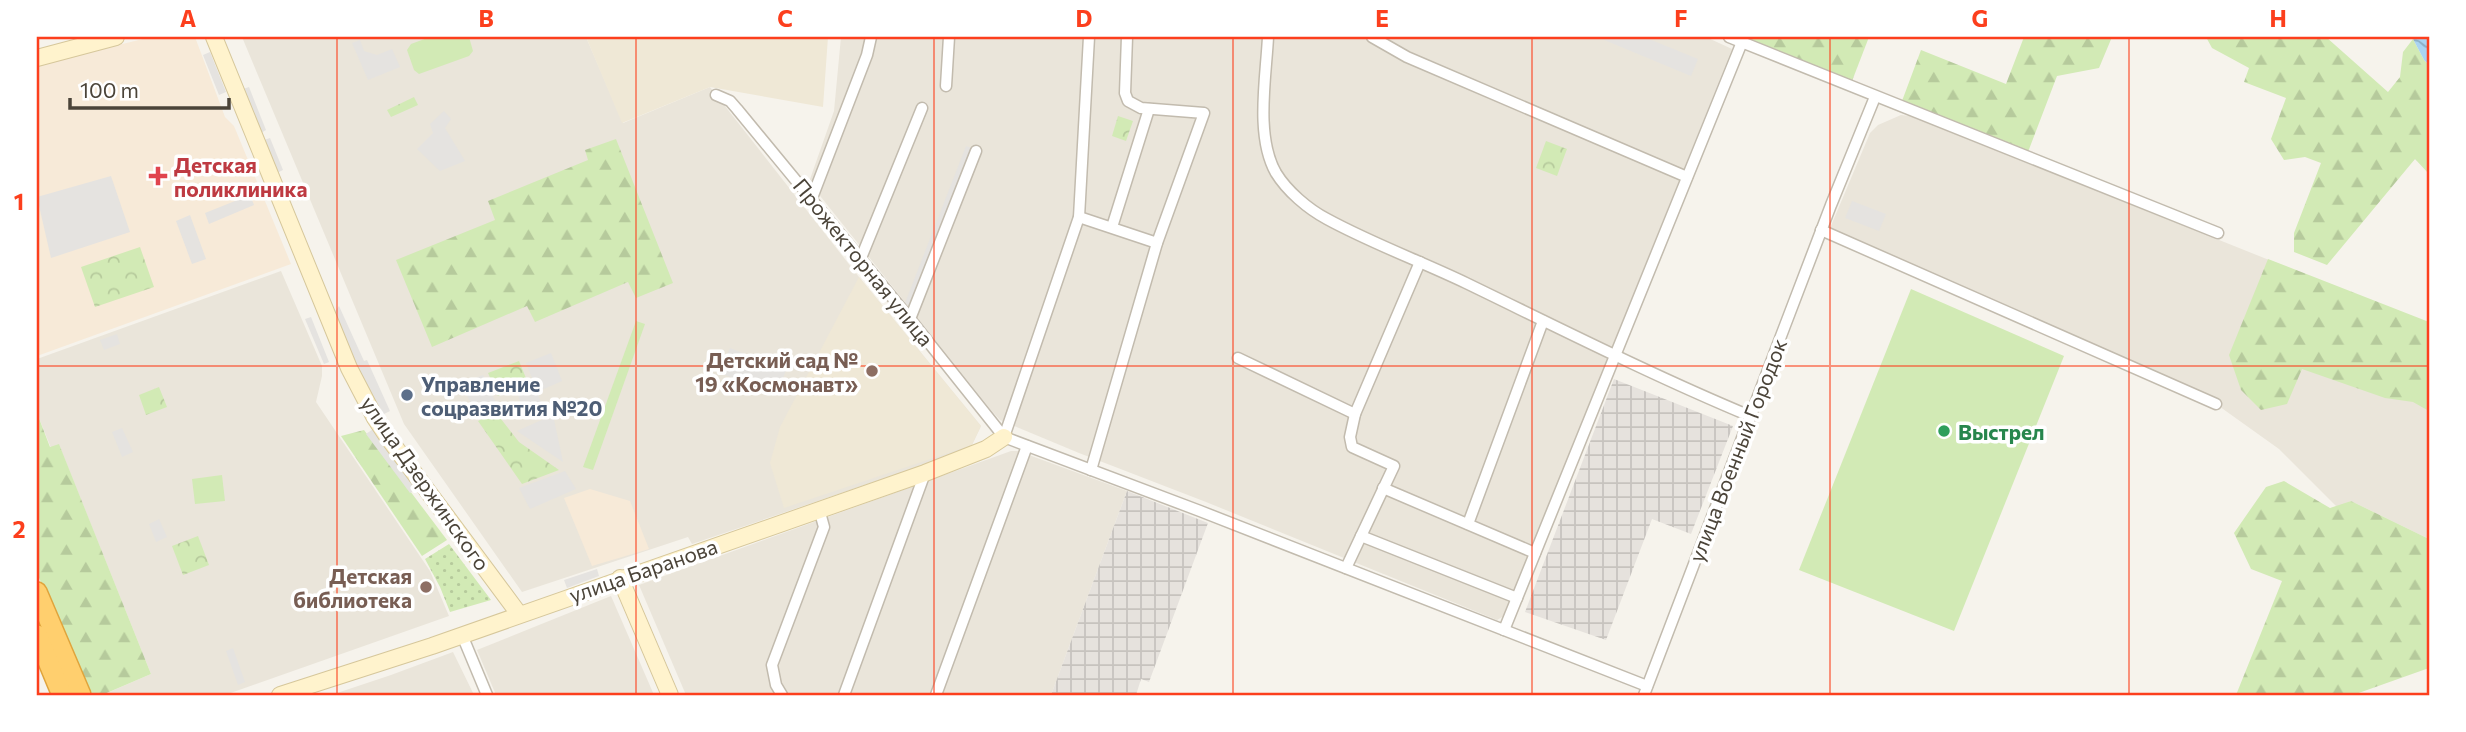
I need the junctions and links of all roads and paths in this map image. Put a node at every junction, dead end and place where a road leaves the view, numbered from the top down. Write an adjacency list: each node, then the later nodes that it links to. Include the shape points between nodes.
1 (116, 37): 11 (street)
2 (214, 37): 46 (street, улица Дзержинского, via 354,380 389,439)
3 (871, 37): 19 (street)
4 (949, 37): 12 (street)
5 (1089, 37): 20 (street)
6 (1127, 37): 16 (street, via 1125,93 1134,106)
7 (1268, 37): 26 (street, via 1264,133 1277,174 1326,219)
8 (1372, 37): 18 (street, via 1406,57)
9 (1729, 37): 10 (street)
10 (1742, 42): 14 (street); 18 (street)
11 (37, 58)
12 (946, 86)
13 (716, 95): 19 (street, Прожекторная улица, via 730,101)
14 (1875, 97): 22 (street, улица Военный Городок); 23 (street)
15 (922, 108): 25 (street)
16 (1149, 109): 21 (street); 24 (street, via 1204,113)
17 (976, 151): 27 (street)
18 (1687, 177): 29 (street)
19 (812, 198): 25 (street, Прожекторная улица)
20 (1079, 216): 21 (street); 34 (street)
21 (1111, 227): 24 (street)
22 (1821, 230): 31 (street); 33 (street, улица Военный Городок)
23 (2218, 233)
24 (1157, 243): 36 (street)
25 (861, 258): 27 (street, Прожекторная улица)
26 (1420, 262): 28 (street); 32 (street)
27 (911, 318): 34 (street, Прожекторная улица)
28 (1543, 321): 29 (street); 40 (street)
29 (1615, 356): 33 (street); 42 (street)
30 (1238, 358): 32 (street)
31 (2216, 404)
32 (1354, 414): 38 (street, via 1352,447 1394,466)
33 (1750, 416): 53 (street, улица Военный Городок)
34 (1004, 438): 35 (street); 37 (street, улица Баранова)
35 (1027, 446): 36 (street); 61 (street)
36 (1091, 470): 43 (street)
37 (925, 473): 39 (street, улица Баранова); 60 (street)
38 (1383, 488): 40 (street); 41 (street)
39 (819, 509): 44 (street, улица Баранова); 59 (street, via 824,527 772,665)
40 (1468, 524): 42 (street)
41 (1361, 536): 43 (street); 47 (street)
42 (1535, 553): 47 (street)
43 (1346, 568): 50 (street)
44 (620, 578): 48 (street, улица Баранова); 58 (street)
45 (37, 592): 55 (highway)
46 (508, 597): 48 (street, улица Дзержинского); 49 (street, via 508,610)
47 (1517, 598): 50 (street)
48 (519, 614): 49 (street, улица Баранова)
49 (499, 621): 52 (street, улица Баранова)
50 (1504, 630): 53 (street)
51 (37, 635): 54 (highway)
52 (462, 635): 56 (street, улица Баранова); 57 (street)
53 (1646, 691)
54 (62, 695)
55 (81, 695)
56 (279, 695)
57 (487, 695)
58 (670, 695)
59 (782, 695)
60 (844, 695)
61 (936, 695)

